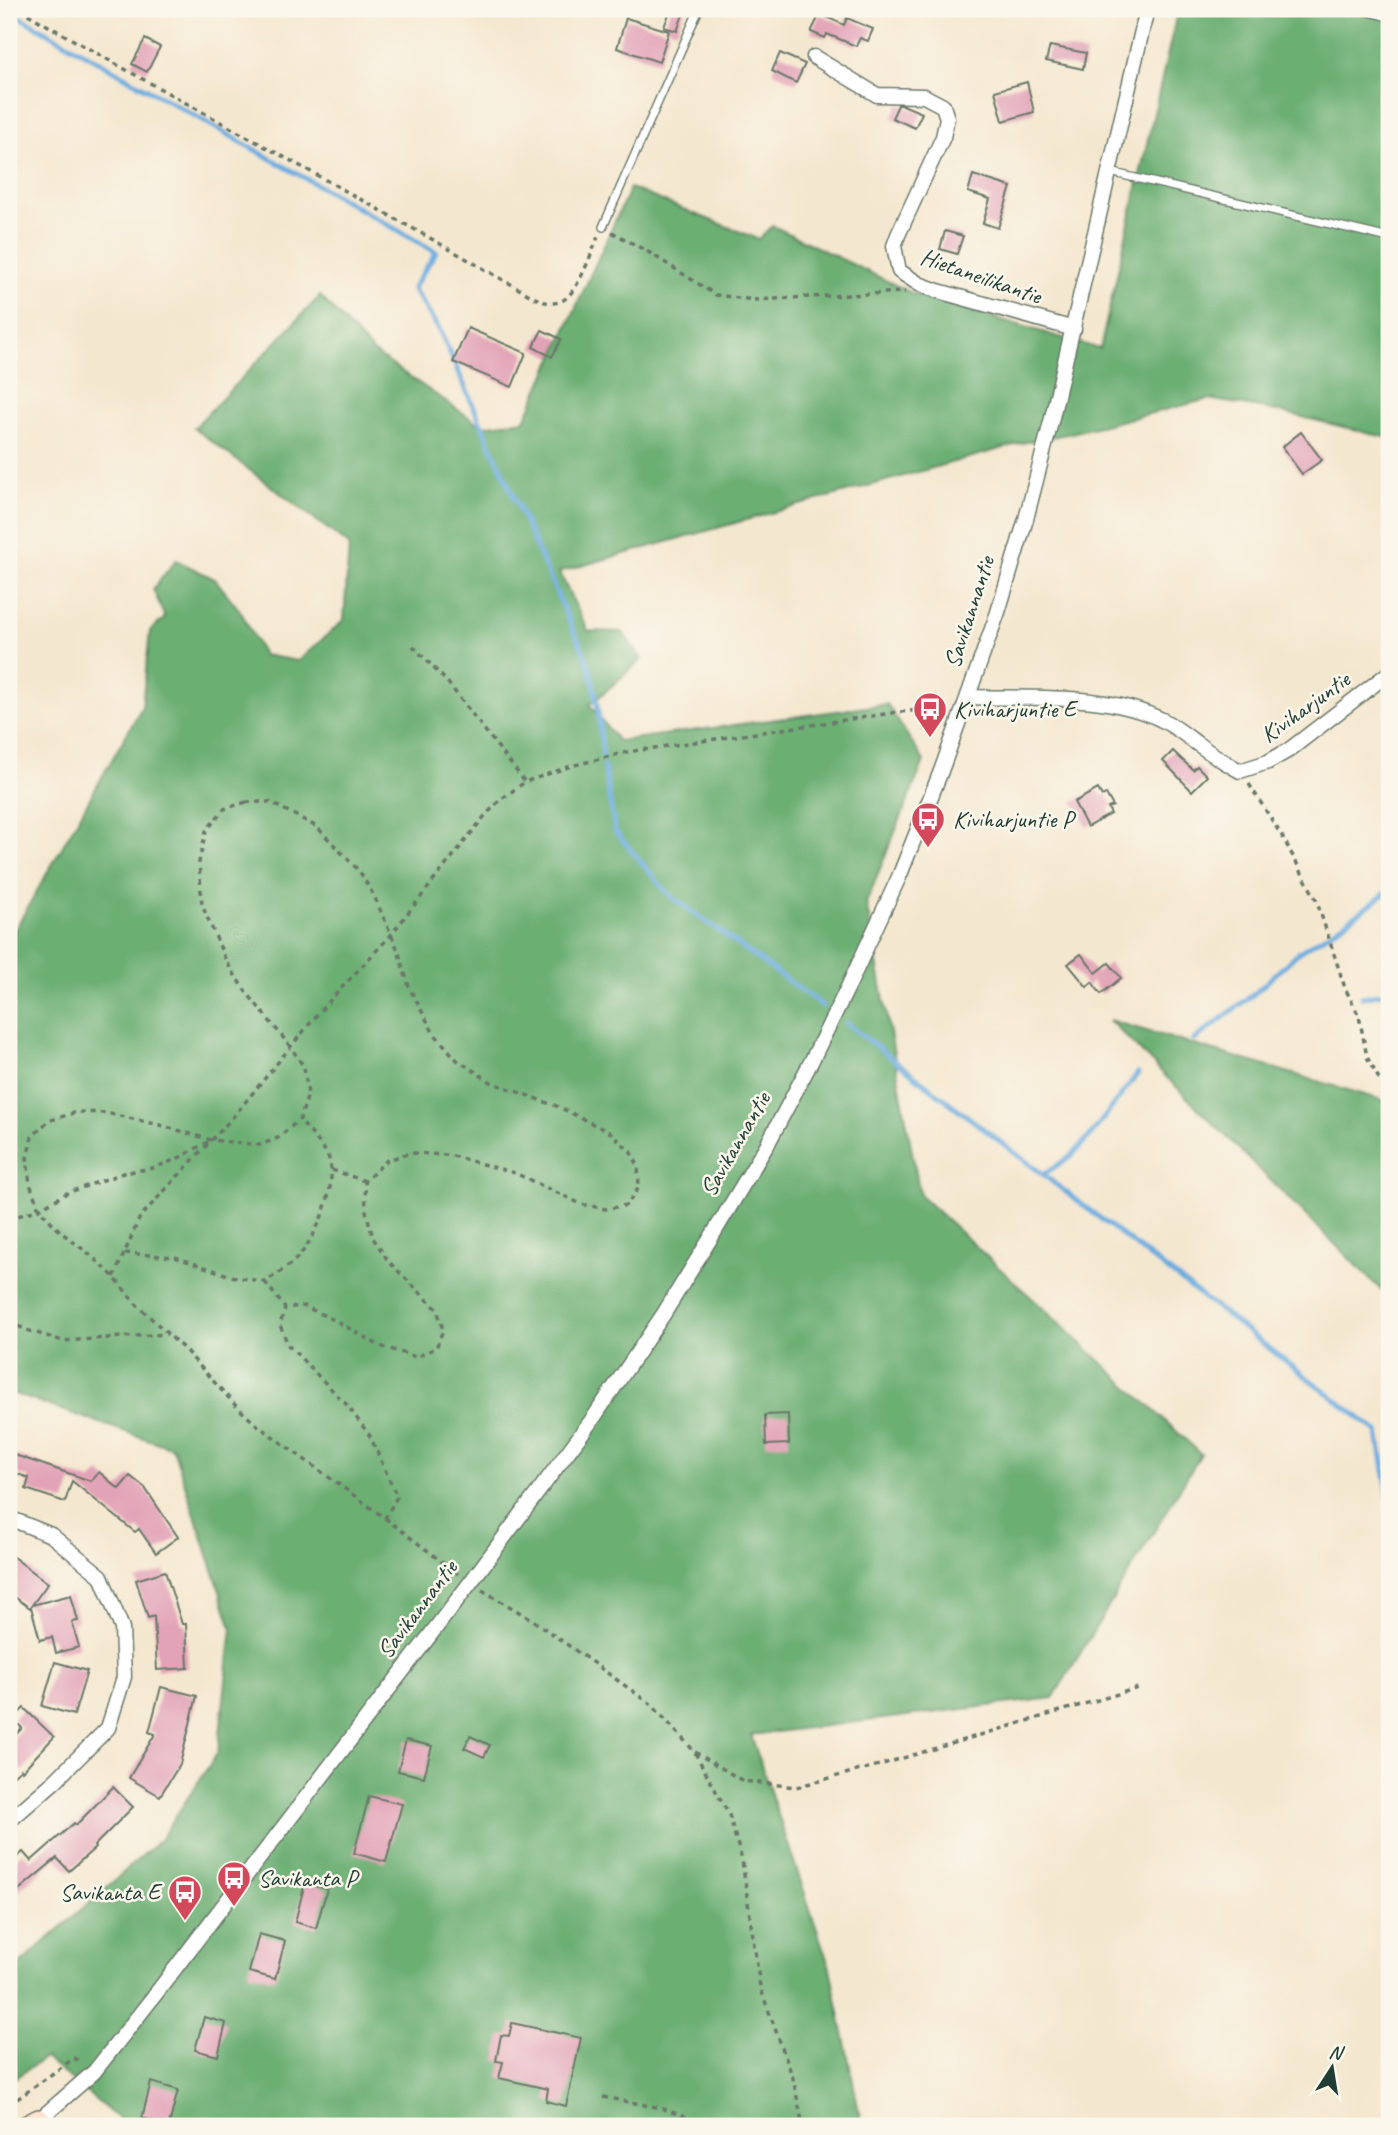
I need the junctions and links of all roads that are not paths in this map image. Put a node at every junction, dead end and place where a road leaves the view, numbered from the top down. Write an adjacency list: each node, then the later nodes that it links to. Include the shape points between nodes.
1 (699, 9): 7 (lane)
2 (1147, 9): 6 (street, Savikannantie)
3 (1357, 9): 4 (lane)
4 (1389, 17)
5 (814, 57): 9 (street, Hietaneilikantie, via 877,95 924,96 943,106 947,118 943,137 894,246 899,271 938,291)
6 (1110, 172): 8 (lane); 9 (street, Savikannantie)
7 (603, 227)
8 (1389, 238)
9 (1074, 329): 11 (street, Savikannantie, via 1027,519)
10 (1389, 673): 11 (street, Kiviharjuntie, via 1289,750 1240,771 1165,721 1116,705 1069,699)
11 (967, 702): 14 (street, Savikannantie, via 899,877 844,996 766,1145 655,1327 470,1583 94,2072)
12 (9, 1518): 13 (street, via 51,1535 102,1576 122,1628 124,1677 107,1728)
13 (9, 1821)
14 (38, 2124)

